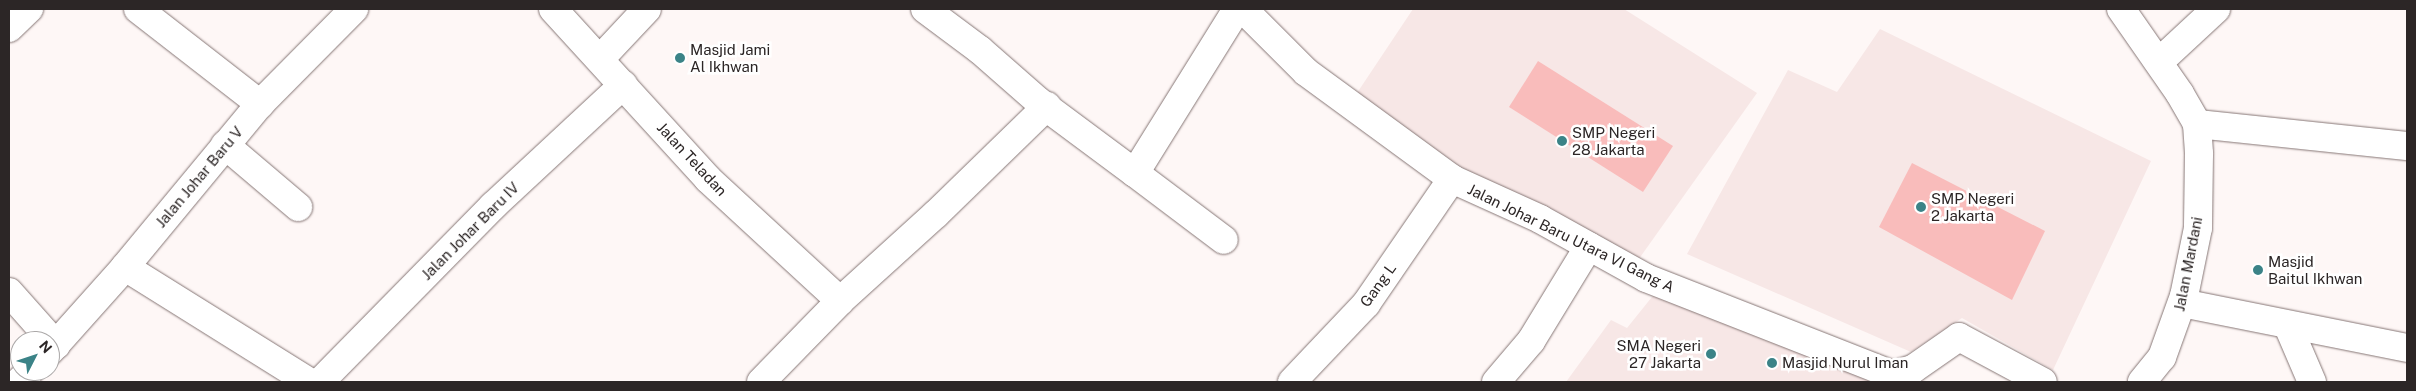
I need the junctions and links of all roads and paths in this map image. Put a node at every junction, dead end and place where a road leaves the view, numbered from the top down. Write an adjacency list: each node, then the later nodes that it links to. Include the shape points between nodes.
1 (28, 9): 11 (street)
2 (138, 9): 15 (street)
3 (354, 9): 15 (street, Jalan Johar Baru V)
4 (553, 9): 12 (street, Jalan Teladan)
5 (647, 9): 12 (street)
6 (925, 9): 16 (street)
7 (1237, 9): 20 (street)
8 (1243, 9): 21 (street, Jalan Johar Baru Utara VI Gang A, via 1306,72)
9 (2121, 9): 13 (street, Jalan Mardani)
10 (2216, 9): 13 (street)
11 (9, 28)
12 (600, 58): 14 (street, Jalan Teladan)
13 (2159, 62): 17 (street, Jalan Mardani)
14 (623, 85): 27 (street, Jalan Teladan, via 708,179); 34 (street, Jalan Johar Baru IV, via 494,206)
15 (260, 104): 18 (street, Jalan Johar Baru V)
16 (1047, 106): 20 (street); 27 (street, via 936,214)
17 (2197, 124): 19 (street); 28 (street, Jalan Mardani, via 2198,228)
18 (225, 145): 22 (street); 25 (street, Jalan Johar Baru V)
19 (2407, 146)
20 (1135, 173): 23 (street)
21 (1452, 179): 24 (street, Jalan Johar Baru Utara VI Gang A, via 1540,219); 36 (street, Gang L, via 1366,304)
22 (298, 207)
23 (1224, 240)
24 (1589, 246): 37 (street, via 1532,341); 38 (street, Jalan Johar Baru Utara VI Gang A, via 1646,278 1893,375 1913,369 1959,337)
25 (125, 267): 31 (street, Jalan Johar Baru V); 33 (street)
26 (9, 292): 30 (street)
27 (840, 301): 35 (street)
28 (2182, 303): 29 (street, via 2204,305); 39 (street, Jalan Mardani, via 2162,358)
29 (2288, 326): 32 (street); 40 (street)
30 (40, 331)
31 (60, 340)
32 (2407, 348)
33 (309, 382)
34 (320, 382)
35 (761, 382)
36 (1292, 382)
37 (1496, 382)
38 (2043, 382)
39 (2142, 382)
40 (2312, 382)

